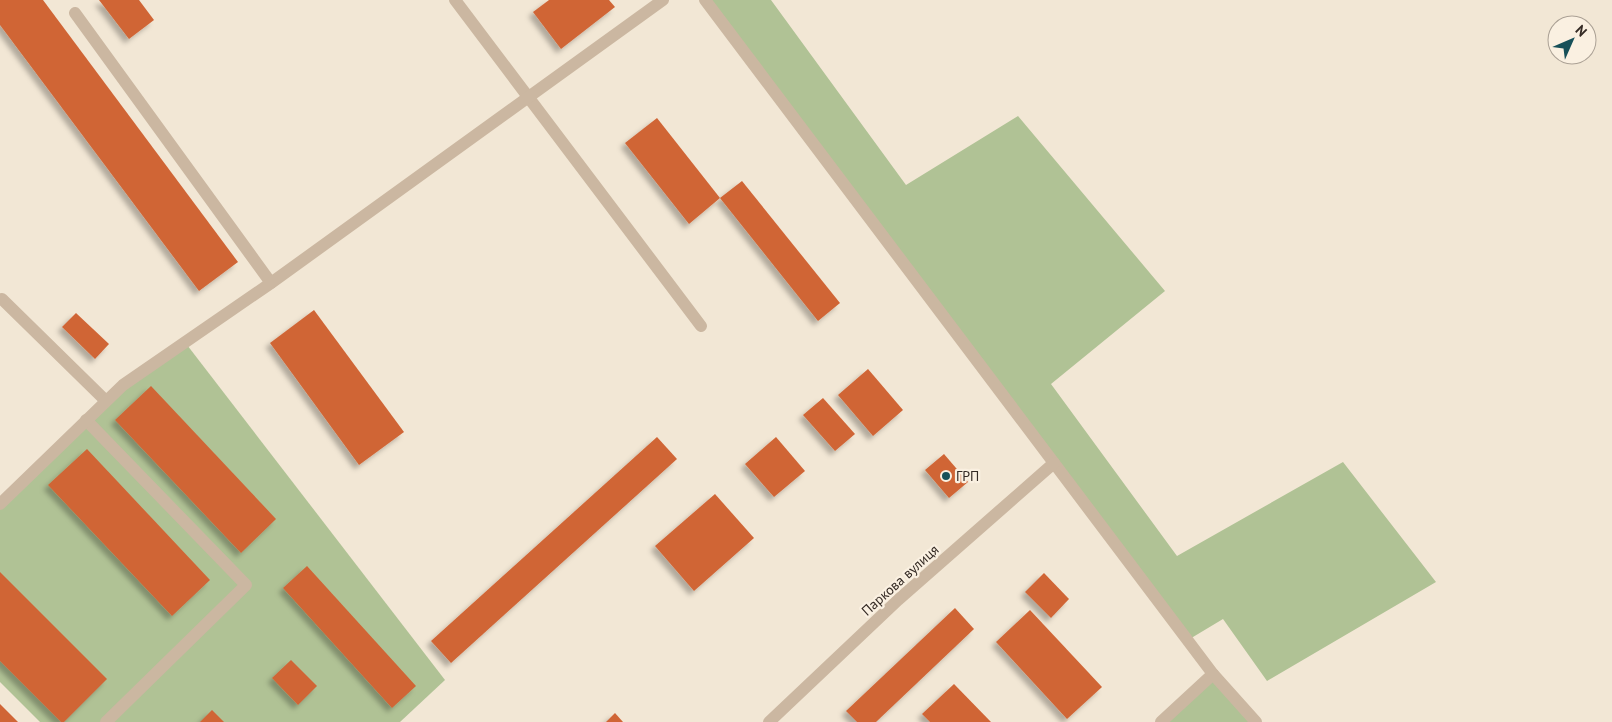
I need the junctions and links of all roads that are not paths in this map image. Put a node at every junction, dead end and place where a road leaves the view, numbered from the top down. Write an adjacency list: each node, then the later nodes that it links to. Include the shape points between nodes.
1 (455, 0): 5 (street)
2 (663, 0): 5 (street)
3 (705, 0): 11 (street)
4 (75, 13): 6 (street)
5 (527, 96): 6 (street); 8 (street)
6 (271, 283): 9 (street, via 123,385)
7 (2, 299): 9 (street)
8 (701, 326)
9 (106, 401): 10 (street)
10 (86, 420): 12 (street); 14 (street, via 246,585)
11 (1054, 463): 13 (street); 15 (street, Паркова вулиця, via 898,600)
12 (0, 504)
13 (1213, 674): 16 (street); 17 (street)
14 (106, 722)
15 (769, 722)
16 (1161, 722)
17 (1256, 722)

